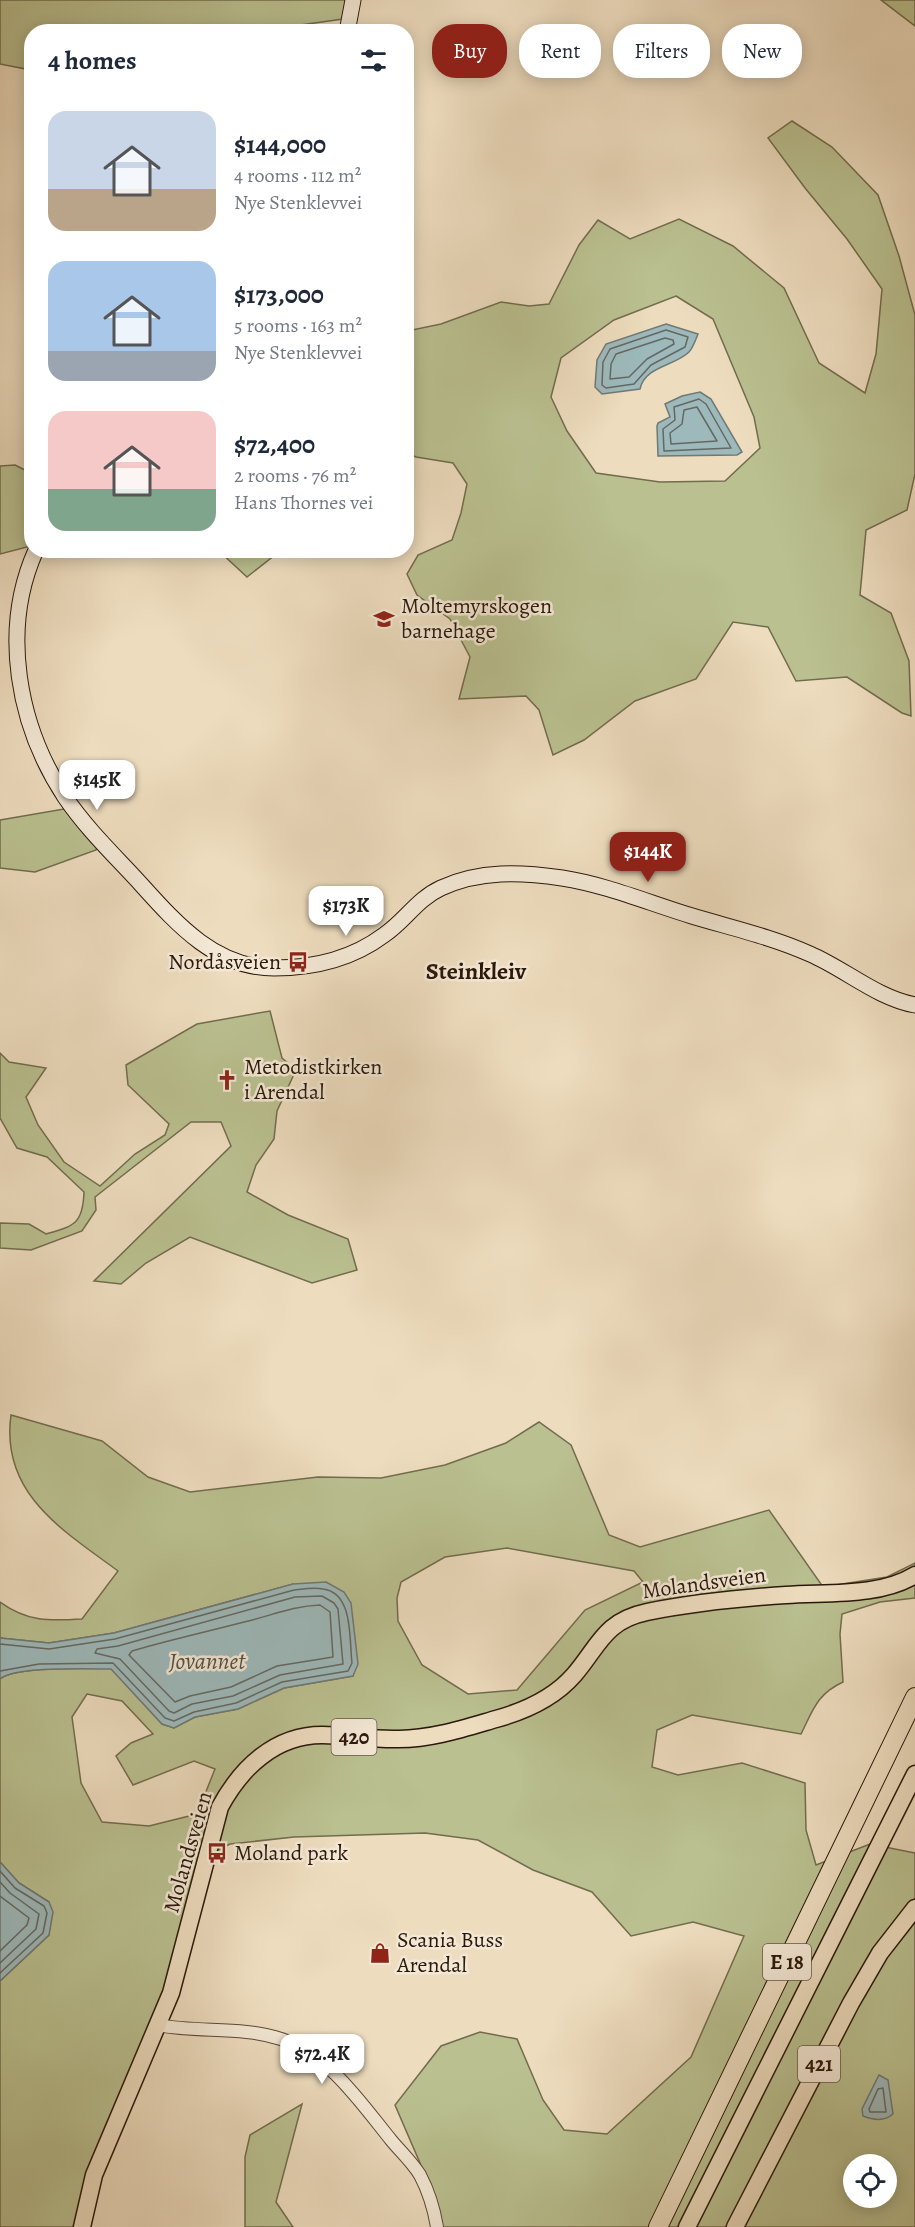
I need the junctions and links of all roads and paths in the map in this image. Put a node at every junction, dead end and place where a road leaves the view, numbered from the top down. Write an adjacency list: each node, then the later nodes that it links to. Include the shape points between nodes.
1 (353, 0): 2 (main road)
2 (348, 24)
3 (33, 558): 4 (main road, via 18,603 15,654 24,705 42,753 65,798 157,902 190,935 214,952 248,966 314,965 347,955 386,934 406,913 440,889 469,878 504,873 582,882 772,939 818,958 893,999)
4 (915, 1005)
5 (915, 1575): 10 (main road, Molandsveien / 420, via 877,1588 783,1595 638,1615 612,1626 574,1675 556,1693 533,1707 418,1738 320,1735 275,1747 242,1772 220,1807 177,1974)
6 (915, 1698): 13 (highway, E 18)
7 (915, 1774): 14 (main road, E 18)
8 (915, 1908): 15 (main road, 421, via 880,1953 850,2003)
9 (915, 1919): 16 (main road, 421, via 866,1989)
10 (158, 2025): 11 (main road, Molandsveien / 420, via 94,2175); 12 (street, via 277,2038 311,2054 351,2091 419,2174 434,2207)
11 (82, 2227)
12 (437, 2227)
13 (658, 2227)
14 (687, 2227)
15 (735, 2227)
16 (743, 2227)

